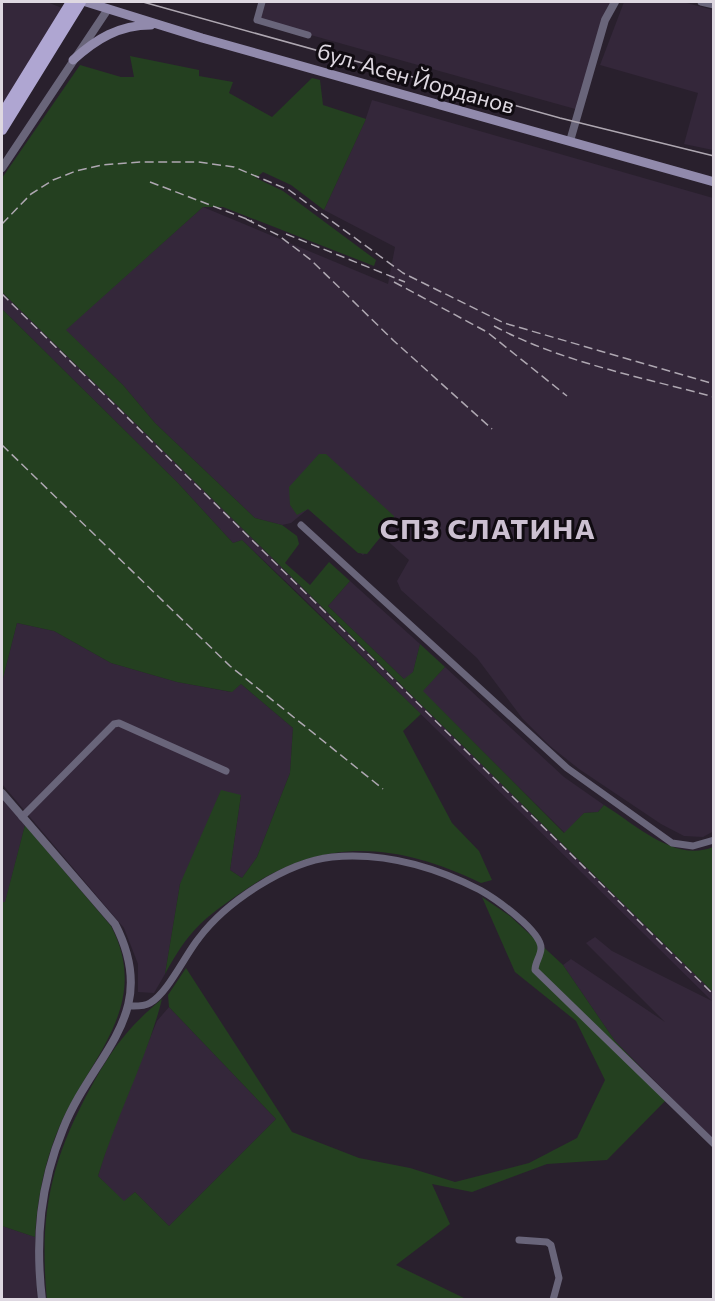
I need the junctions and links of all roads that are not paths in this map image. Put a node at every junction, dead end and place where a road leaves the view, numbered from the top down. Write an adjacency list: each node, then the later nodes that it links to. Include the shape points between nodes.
1 (71, 2): 12 (main road)
2 (81, 2): 13 (main road)
3 (86, 2): 7 (main road, бул. Асен Йорданов)
4 (262, 2): 10 (street, via 256,20)
5 (615, 2): 14 (street, via 604,20)
6 (700, 2): 8 (street)
7 (110, 5): 9 (main road, бул. Асен Йорданов); 11 (street)
8 (714, 5)
9 (161, 26): 11 (main road, via 141,25 116,31 91,44); 14 (main road, бул. Асен Йорданов)
10 (308, 34)
11 (74, 60): 15 (street)
12 (2, 114)
13 (2, 130)
14 (570, 141): 16 (main road, бул. Асен Йорданов)
15 (2, 168)
16 (714, 182)
17 (302, 525): 21 (street, via 567,768 672,843 693,846)
18 (226, 771): 20 (street, via 119,723)
19 (2, 794): 20 (street)
20 (22, 817): 22 (street, via 115,924 130,963)
21 (714, 840)
22 (128, 1006): 23 (street, via 141,1006 159,996 200,937 224,911 259,885 331,857 424,865 485,893 539,938 541,949 535,970); 25 (street, via 110,1048 63,1126 46,1176 39,1217)
23 (714, 1144)
24 (519, 1240): 26 (street, via 551,1245 558,1278)
25 (42, 1299)
26 (553, 1299)

